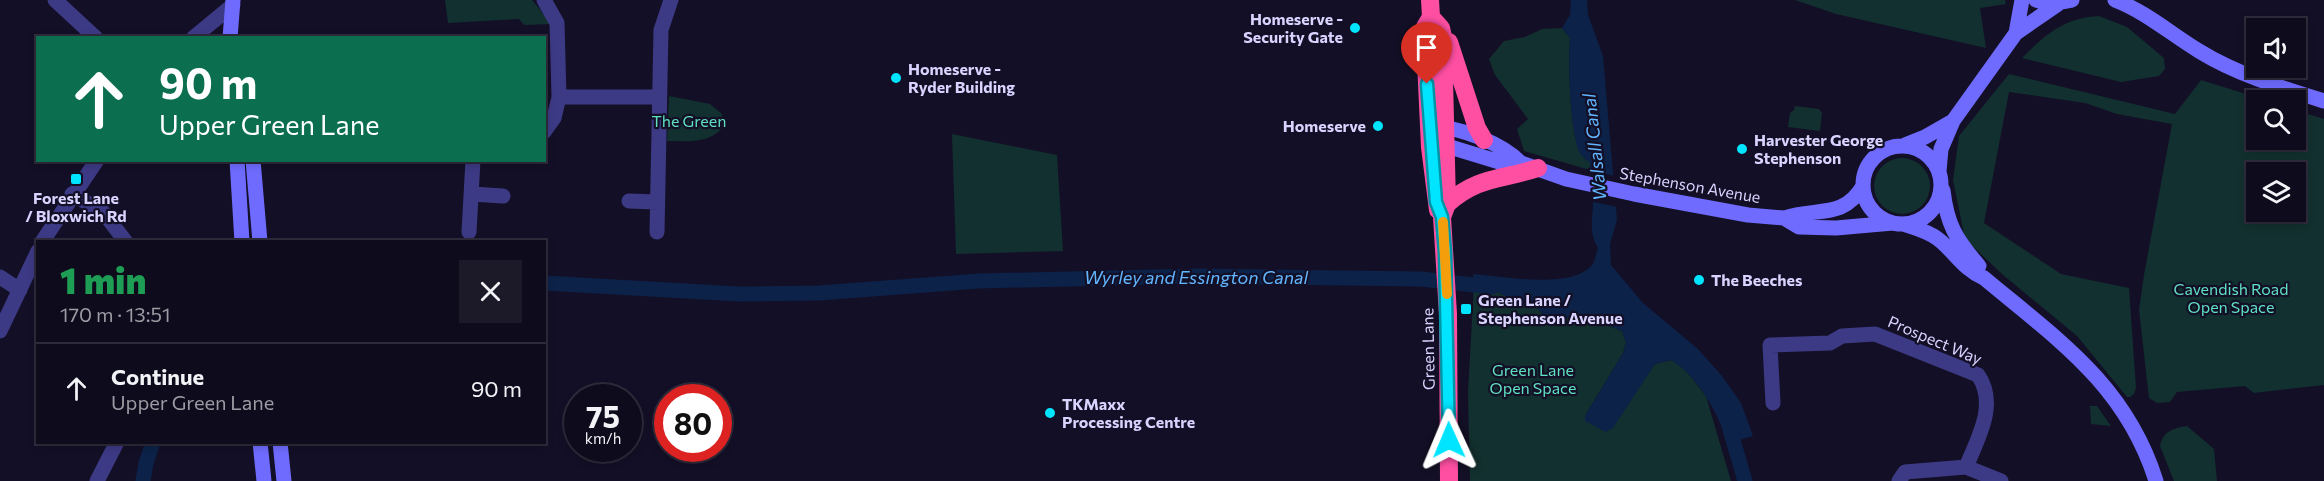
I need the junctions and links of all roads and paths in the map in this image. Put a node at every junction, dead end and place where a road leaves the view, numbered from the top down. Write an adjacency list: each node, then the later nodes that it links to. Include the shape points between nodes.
1 (55, 0): 11 (street)
2 (544, 0): 17 (street, via 557,23)
3 (672, 0): 18 (street, via 661,30)
4 (2022, 0): 16 (street)
5 (2036, 0): 7 (street, via 2050,4)
6 (2115, 0): 9 (street)
7 (2065, 2): 16 (street, via 2046,10)
8 (233, 3): 12 (street); 13 (street); 14 (street)
9 (2130, 3): 19 (street, via 2201,52 2242,72)
10 (1431, 8): 15 (highway); 21 (highway, via 1425,27)
11 (94, 36)
12 (195, 36)
13 (230, 36)
14 (241, 36)
15 (1443, 37): 21 (highway); 23 (highway, via 1451,44)
16 (2012, 38): 20 (street)
17 (559, 97): 18 (street); 22 (street, via 554,118)
18 (659, 97): 37 (street)
19 (2324, 100)
20 (1953, 121): 24 (street); 31 (street, via 1941,149)
21 (1438, 127): 23 (street, Stephenson Avenue); 25 (highway, Green Lane)
22 (546, 129)
23 (1484, 140): 30 (street, Stephenson Avenue)
24 (1905, 145): 31 (street, via 1929,155); 32 (street, via 1880,152 1870,161)
25 (1439, 146): 30 (street, Stephenson Avenue, via 1506,164); 38 (highway, Green Lane)
26 (96, 162): 33 (street)
27 (237, 162): 45 (street)
28 (252, 162): 46 (street)
29 (473, 162): 34 (street)
30 (1529, 166): 38 (highway, via 1516,175 1485,180 1456,196); 39 (street, Stephenson Avenue, via 1634,194)
31 (1940, 176): 40 (street, via 1938,200 1928,215 1916,222); 49 (street, Stephenson Avenue, via 1950,226)
32 (1863, 186): 39 (street, Stephenson Avenue, via 1840,209); 40 (street, via 1872,210)
33 (72, 194): 43 (street); 44 (street, via 103,212)
34 (472, 194): 35 (street); 41 (street)
35 (503, 196)
36 (629, 201): 37 (street)
37 (657, 202): 42 (street)
38 (1444, 210): 60 (highway, Green Lane)
39 (1784, 218): 40 (street, Stephenson Avenue, via 1799,227 1814,228)
40 (1898, 224): 49 (street, Stephenson Avenue, via 1928,232 1971,272)
41 (469, 232)
42 (657, 232)
43 (43, 240)
44 (124, 240)
45 (242, 240)
46 (260, 240)
47 (36, 255): 50 (street)
48 (0, 277): 50 (street)
49 (1984, 278): 63 (street, Stephenson Avenue, via 2062,342 2101,381 2143,446)
50 (20, 290): 51 (street)
51 (0, 332)
52 (1773, 403): 56 (street, Prospect Way, via 1770,345 1830,343 1842,336 1875,334 1978,375 1986,386 1987,412)
53 (116, 444): 57 (street)
54 (260, 444): 58 (street)
55 (280, 444): 59 (street)
56 (1966, 467): 61 (street, via 1905,472); 62 (street)
57 (97, 481)
58 (264, 481)
59 (284, 481)
60 (1449, 481)
61 (1899, 481)
62 (2001, 481)
63 (2156, 481)

